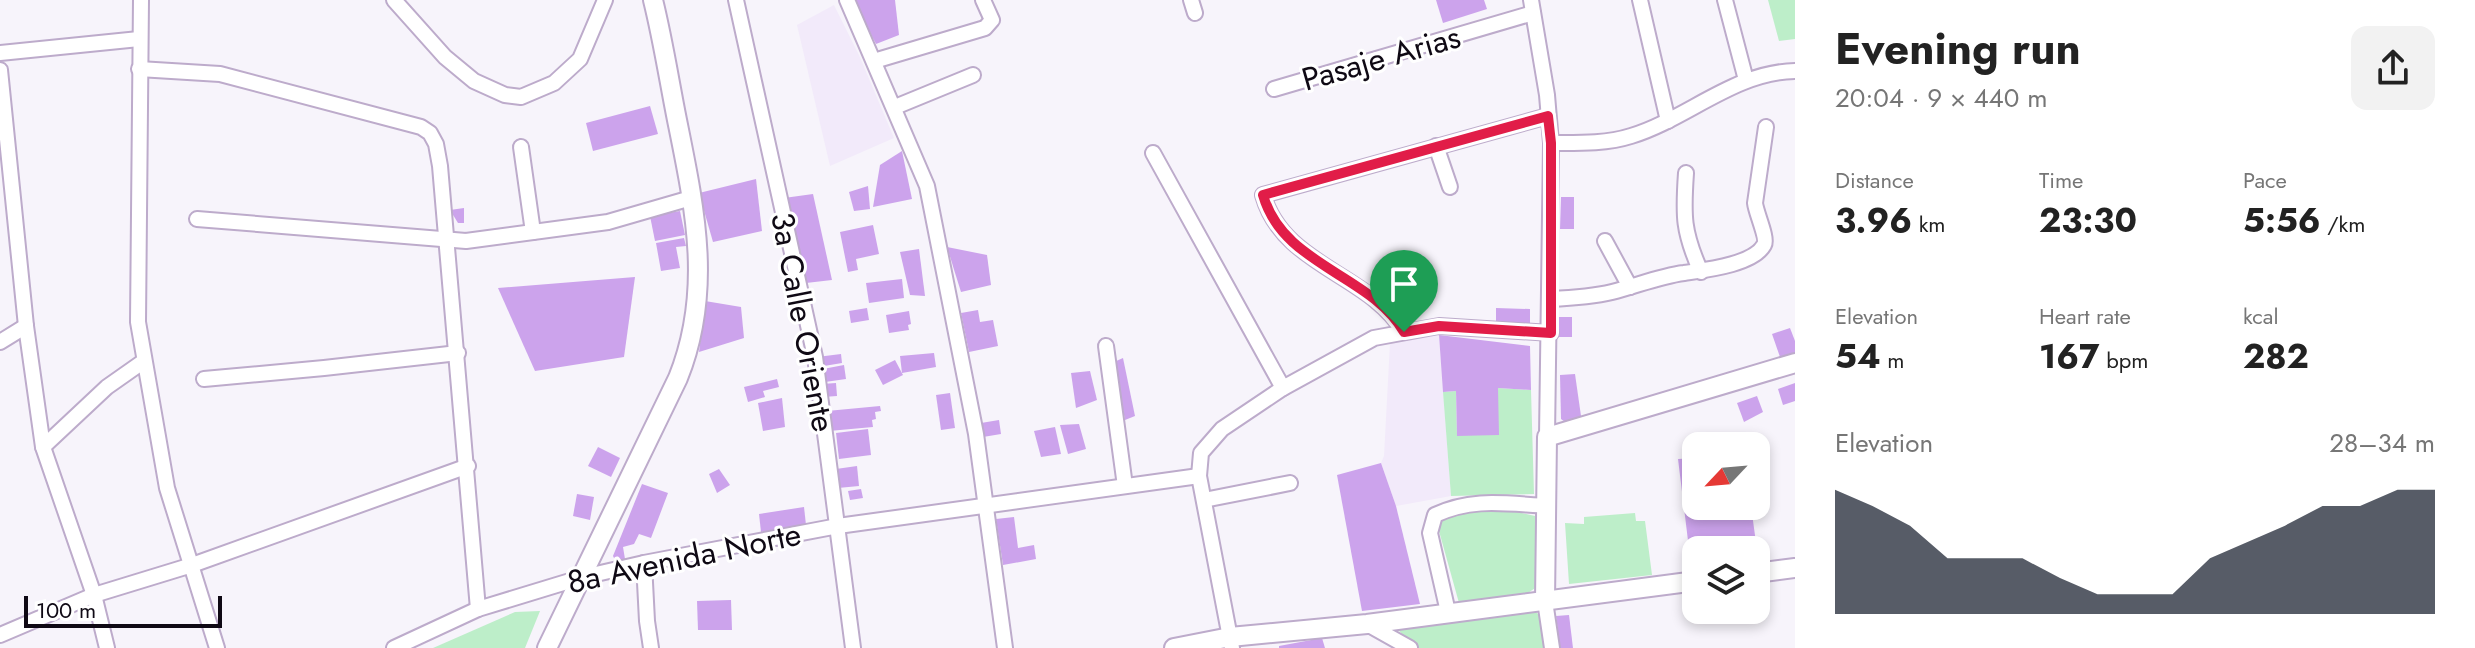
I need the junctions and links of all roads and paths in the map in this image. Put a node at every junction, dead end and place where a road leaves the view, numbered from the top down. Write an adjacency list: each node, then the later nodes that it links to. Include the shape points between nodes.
1 (141, 0): 11 (street)
2 (394, 0): 3 (street, via 474,81 521,97 554,83 580,59)
3 (605, 0)
4 (653, 0): 30 (main road)
5 (736, 0): 57 (street, 3a Calle Oriente, via 815,357)
6 (847, 0): 13 (street)
7 (983, 0): 13 (street, via 992,20 985,28)
8 (1640, 0): 22 (street)
9 (1725, 0): 18 (street)
10 (1532, 6): 19 (street, Pasaje Arias); 21 (street)
11 (139, 39): 12 (street); 14 (street)
12 (0, 53)
13 (874, 61): 20 (street)
14 (139, 69): 33 (street, via 220,74 421,127 436,144); 44 (street, via 136,302)
15 (0, 70): 38 (street)
16 (1795, 71): 18 (street)
17 (973, 75): 20 (street)
18 (1746, 80): 22 (street)
19 (1274, 89)
20 (895, 107): 55 (street, via 927,186 976,434)
21 (1548, 116): 24 (street); 25 (street)
22 (1668, 121): 24 (street, via 1629,137)
23 (1766, 127): 35 (street, via 1755,203 1764,245 1720,269)
24 (1551, 143): 37 (street)
25 (1436, 146): 29 (street); 39 (street, via 1263,195 1268,215 1290,241 1393,314)
26 (521, 147): 32 (street)
27 (1153, 153): 47 (street)
28 (1686, 173): 35 (street, via 1685,231)
29 (1450, 187)
30 (691, 198): 32 (street, via 608,222); 62 (main road, via 699,285 687,355)
31 (197, 219): 33 (street)
32 (533, 232): 33 (street)
33 (449, 240): 43 (street)
34 (1605, 241): 36 (street)
35 (1701, 272): 36 (street)
36 (1630, 287): 37 (street)
37 (1550, 299): 40 (street)
38 (26, 326): 41 (street); 49 (street)
39 (1404, 332): 40 (street, via 1439,326); 47 (street, via 1374,338)
40 (1551, 333): 48 (street)
41 (0, 342)
42 (1106, 346): 53 (street)
43 (458, 353): 46 (street); 50 (street)
44 (144, 361): 49 (street, via 107,387); 59 (street, via 167,488)
45 (1795, 363): 48 (main road)
46 (204, 379)
47 (1283, 388): 51 (street, via 1222,429 1201,453)
48 (1547, 437): 56 (main road)
49 (43, 447): 64 (street)
50 (468, 466): 59 (street); 66 (street)
51 (1199, 476): 53 (street, 8a Avenida Norte); 54 (street)
52 (1290, 483): 54 (street)
53 (1125, 486): 55 (street, 8a Avenida Norte)
54 (1204, 500): 70 (street)
55 (984, 506): 57 (street, 8a Avenida Norte); 77 (street)
56 (1548, 506): 65 (main road); 67 (street, via 1485,502 1456,505 1435,515 1430,533)
57 (838, 526): 58 (street, 8a Avenida Norte); 76 (street, 3a Calle Oriente)
58 (644, 563): 62 (street, 8a Avenida Norte); 75 (street)
59 (192, 565): 64 (street); 72 (street)
60 (1795, 568): 61 (main road)
61 (1770, 571)
62 (583, 577): 66 (street, 8a Avenida Norte); 74 (main road)
63 (1682, 583): 65 (main road)
64 (94, 595): 69 (street); 71 (street)
65 (1545, 601): 67 (main road); 80 (street)
66 (478, 609): 73 (street, 8a Avenida Norte)
67 (1448, 612): 68 (main road)
68 (1367, 624): 70 (main road); 79 (street)
69 (0, 635)
70 (1231, 643): 78 (main road)
71 (107, 648)
72 (217, 648)
73 (394, 648)
74 (547, 648)
75 (651, 648)
76 (853, 648)
77 (1005, 648)
78 (1174, 648)
79 (1410, 648)
80 (1552, 648)

